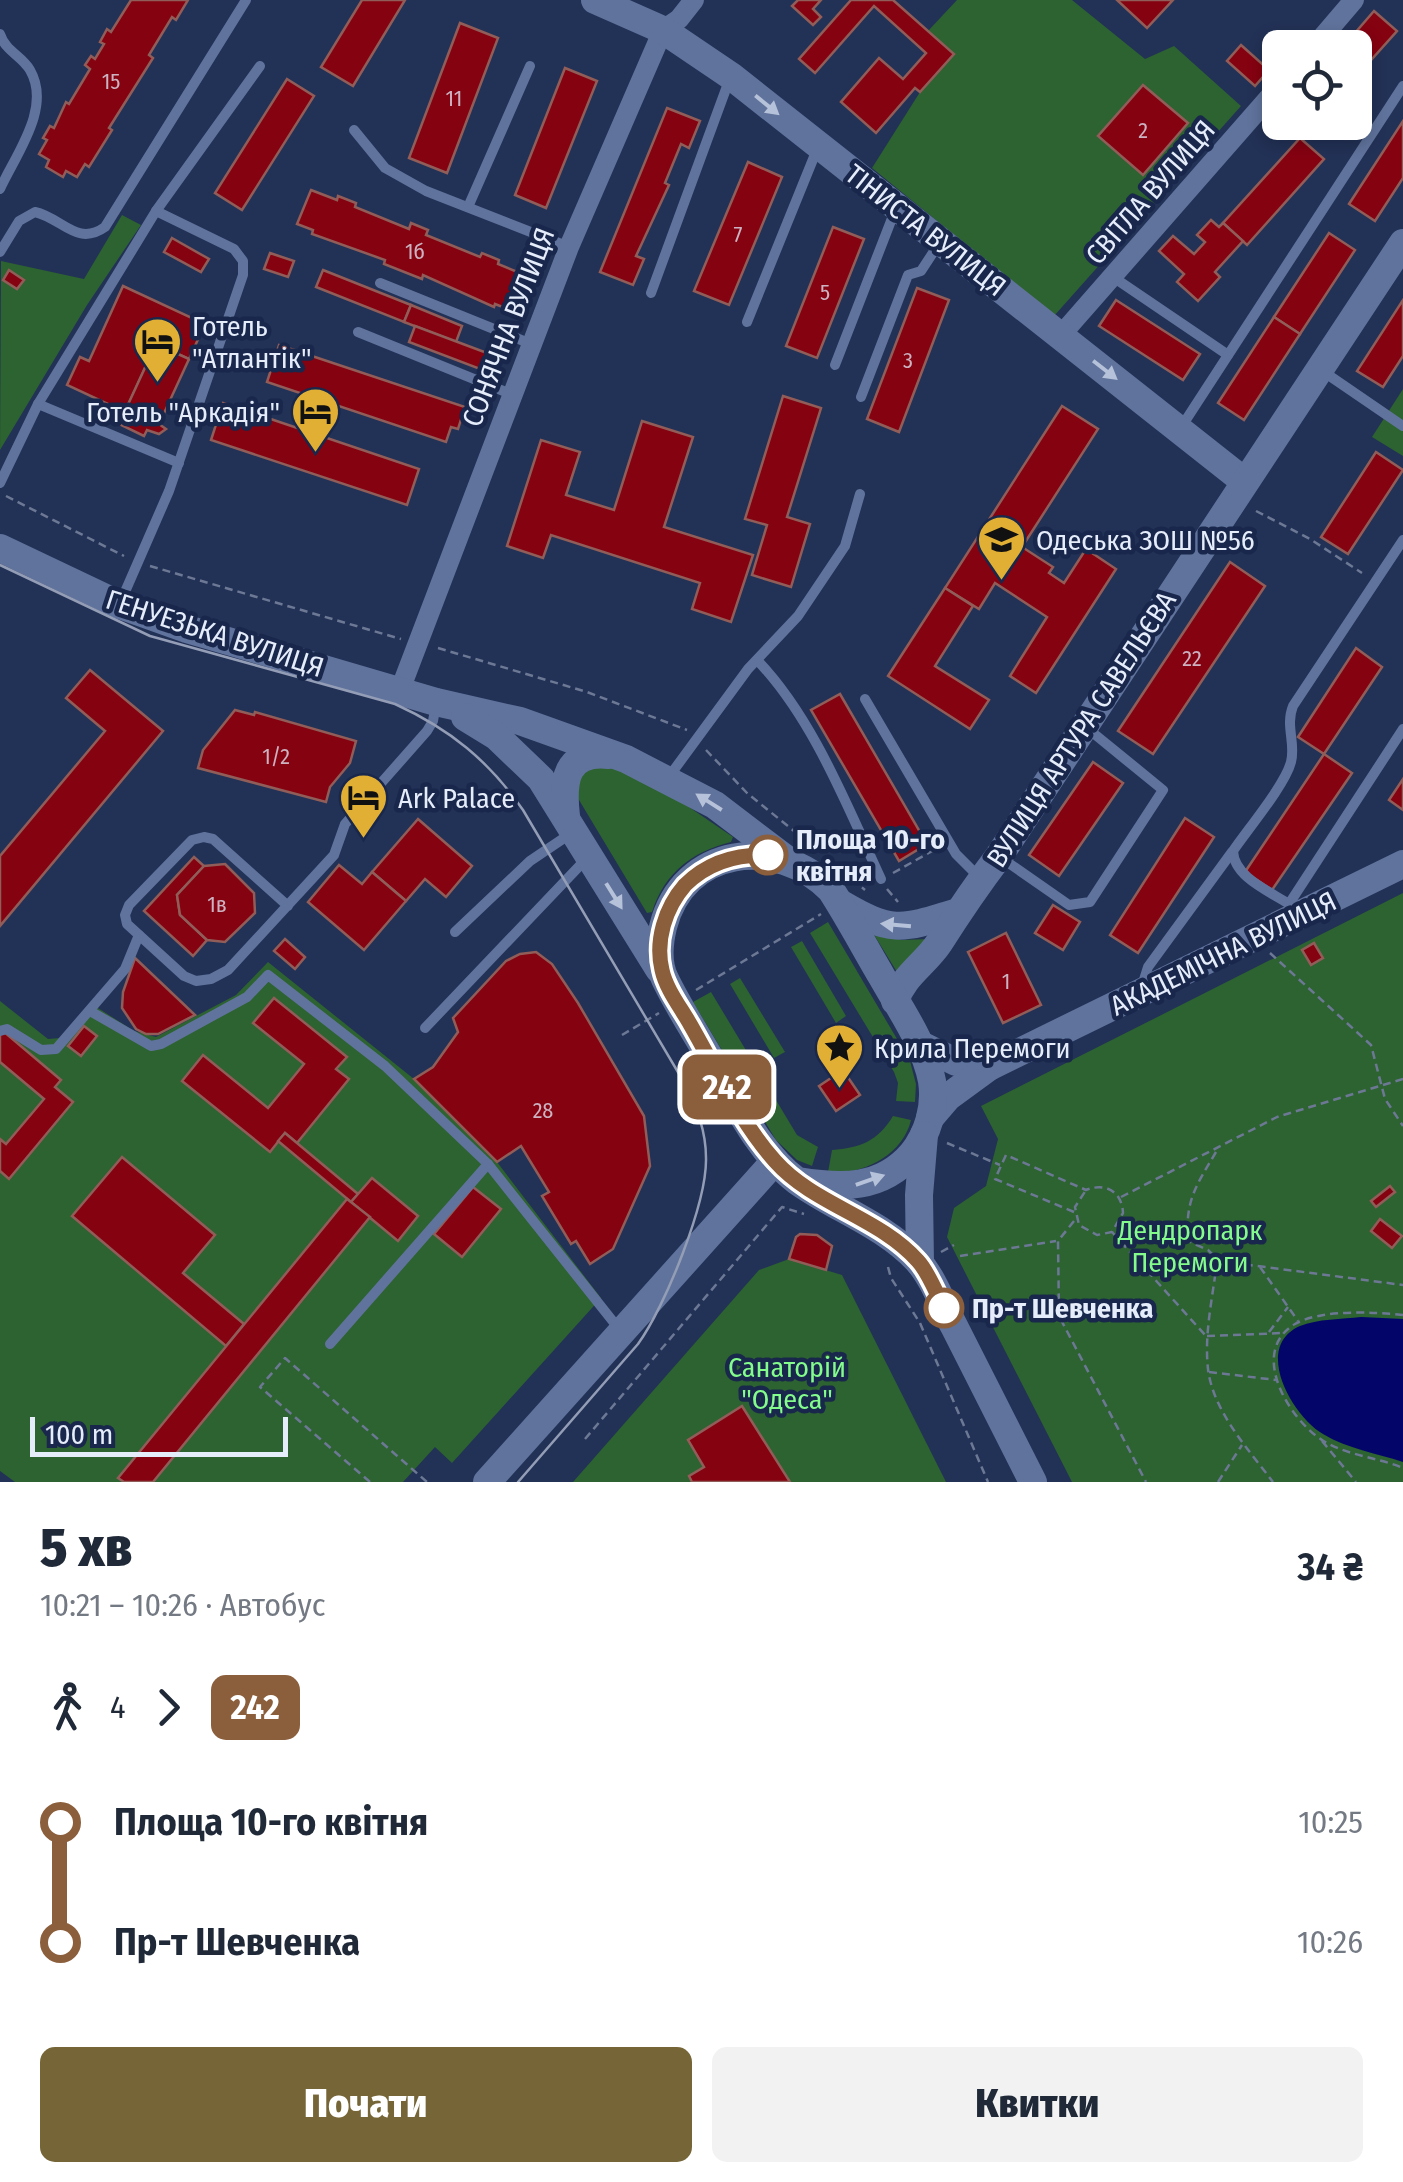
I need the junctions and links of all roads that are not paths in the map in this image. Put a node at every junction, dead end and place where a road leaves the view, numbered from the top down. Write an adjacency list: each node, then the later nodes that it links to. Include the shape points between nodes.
1 (246, 0): 22 (lane, via 106,227 76,234 35,212 19,221)
2 (595, 0): 5 (main road, ТІНИСТА ВУЛИЦЯ)
3 (694, 0): 5 (street, СОНЯЧНА ВУЛИЦЯ)
4 (1354, 0): 6 (street)
5 (663, 30): 10 (main road, ТІНИСТА ВУЛИЦЯ); 21 (street, СОНЯЧНА ВУЛИЦЯ)
6 (1328, 30)
7 (0, 34): 15 (lane, via 30,71 38,105)
8 (260, 66): 18 (lane)
9 (530, 66): 17 (lane)
10 (731, 76): 14 (main road, ТІНИСТА ВУЛИЦЯ, one-way to 14); 25 (lane)
11 (1403, 86): 30 (lane)
12 (1262, 105): 23 (street, СВІТЛА ВУЛИЦЯ)
13 (354, 130): 17 (lane, via 385,168)
14 (818, 146): 16 (main road, ТІНИСТА ВУЛИЦЯ); 26 (lane)
15 (0, 188)
16 (896, 206): 19 (main road, ТІНИСТА ВУЛИЦЯ); 31 (lane)
17 (468, 207): 21 (lane)
18 (156, 211): 35 (lane); 38 (lane, via 234,249 243,261)
19 (941, 241): 28 (main road, ТІНИСТА ВУЛИЦЯ); 34 (lane, via 921,271 908,275)
20 (1403, 243): 32 (main road, ВУЛИЦЯ АРТУРА САВЕЛЬЄВА)
21 (569, 247): 29 (street, СОНЯЧНА ВУЛИЦЯ)
22 (0, 252)
23 (1112, 276): 28 (street, СВІТЛА ВУЛИЦЯ); 30 (lane)
24 (380, 283): 29 (lane)
25 (651, 293)
26 (747, 322)
27 (358, 332): 33 (lane)
28 (1060, 335): 37 (main road, ТІНИСТА ВУЛИЦЯ, one-way to 37)
29 (531, 344): 33 (street, СОНЯЧНА ВУЛИЦЯ)
30 (1228, 354): 37 (lane)
31 (835, 365)
32 (1319, 368): 36 (lane); 39 (main road, ВУЛИЦЯ АРТУРА САВЕЛЬЄВА)
33 (512, 394): 46 (street, СОНЯЧНА ВУЛИЦЯ)
34 (861, 397)
35 (38, 404): 38 (lane); 40 (lane)
36 (1403, 426)
37 (1179, 429): 39 (main road, ТІНИСТА ВУЛИЦЯ)
38 (179, 463): 44 (lane)
39 (1244, 481): 49 (main road, ВУЛИЦЯ АРТУРА САВЕЛЬЄВА)
40 (0, 483)
41 (860, 494): 45 (lane, via 845,546 798,616)
42 (1403, 540): 54 (lane, via 1292,706 1286,774)
43 (0, 548): 44 (main road, ГЕНУЕЗЬКА ВУЛИЦЯ)
44 (120, 606): 46 (main road, ГЕНУЕЗЬКА ВУЛИЦЯ)
45 (757, 660): 52 (lane); 59 (lane, via 789,699)
46 (400, 690): 48 (main road, ГЕНУЕЗЬКА ВУЛИЦЯ)
47 (865, 700): 60 (lane, via 956,854)
48 (436, 702): 51 (main road, ГЕНУЕЗЬКА ВУЛИЦЯ, via 520,721); 53 (main road, ГЕНУЕЗЬКА ВУЛИЦЯ, via 522,758); 62 (lane, via 434,722 344,824 334,855)
49 (1085, 726): 56 (main road, ВУЛИЦЯ АРТУРА САВЕЛЬЄВА); 56 (lane, via 1163,790 1090,902 1069,904)
50 (1403, 729): 64 (lane)
51 (626, 759): 52 (main road, ГЕНУЕЗЬКА ВУЛИЦЯ); 53 (main road, via 601,754 577,762 566,781)
52 (668, 779): 57 (main road, ГЕНУЕЗЬКА ВУЛИЦЯ, one-way to 52, via 715,804)
53 (570, 824): 55 (main road, ГЕНУЕЗЬКА ВУЛИЦЯ); 65 (lane)
54 (1233, 851): 64 (lane, via 1242,872); 68 (lane, via 1148,967)
55 (589, 856): 67 (main road, ГЕНУЕЗЬКА ВУЛИЦЯ, one-way to 67); 71 (lane)
56 (999, 856): 60 (main road, ВУЛИЦЯ АРТУРА САВЕЛЬЄВА)
57 (787, 860): 61 (main road, ГЕНУЕЗЬКА ВУЛИЦЯ); 67 (main road, via 750,854 698,874 665,919)
58 (1403, 864): 64 (main road, АКАДЕМІЧНА ВУЛИЦЯ)
59 (881, 879)
60 (981, 879): 63 (main road, ВУЛИЦЯ АРТУРА САВЕЛЬЄВА)
61 (852, 896): 63 (main road, one-way to 61, via 902,928 866,918); 69 (main road)
62 (288, 906): 66 (lane, via 228,970 210,979 184,976); 66 (lane, via 204,837 192,840 129,906 127,924)
63 (955, 913): 69 (main road, ВУЛИЦЯ АРТУРА САВЕЛЬЄВА)
64 (1288, 913): 68 (main road, АКАДЕМІЧНА ВУЛИЦЯ, via 1255,938)
65 (455, 932)
66 (139, 936): 70 (lane, via 124,969)
67 (662, 975): 76 (main road, ГЕНУЕЗЬКА ВУЛИЦЯ)
68 (1140, 994): 74 (main road, АКАДЕМІЧНА ВУЛИЦЯ)
69 (896, 1001): 73 (main road)
70 (90, 1011): 72 (lane, via 56,1049 40,1050 7,1028); 77 (lane, via 151,1046 247,997 268,976 384,1066)
71 (425, 1028)
72 (0, 1032)
73 (919, 1044): 74 (main road, via 956,1062); 75 (main road, via 932,1083)
74 (989, 1067): 75 (main road, АКАДЕМІЧНА ВУЛИЦЯ, via 948,1097)
75 (927, 1126): 78 (main road, АКАДЕМІЧНА ВУЛИЦЯ, one-way to 75, via 839,1187 883,1177 908,1159); 79 (main road)
76 (775, 1161): 78 (main road, ГЕНУЕЗЬКА ВУЛИЦЯ); 80 (main road)
77 (488, 1164): 80 (lane); 81 (lane)
78 (798, 1182): 79 (main road, ГЕНУЕЗЬКА ВУЛИЦЯ, via 882,1230)
79 (920, 1263): 83 (main road)
80 (620, 1330): 82 (main road)
81 (330, 1344)
82 (486, 1482)
83 (1033, 1482)

